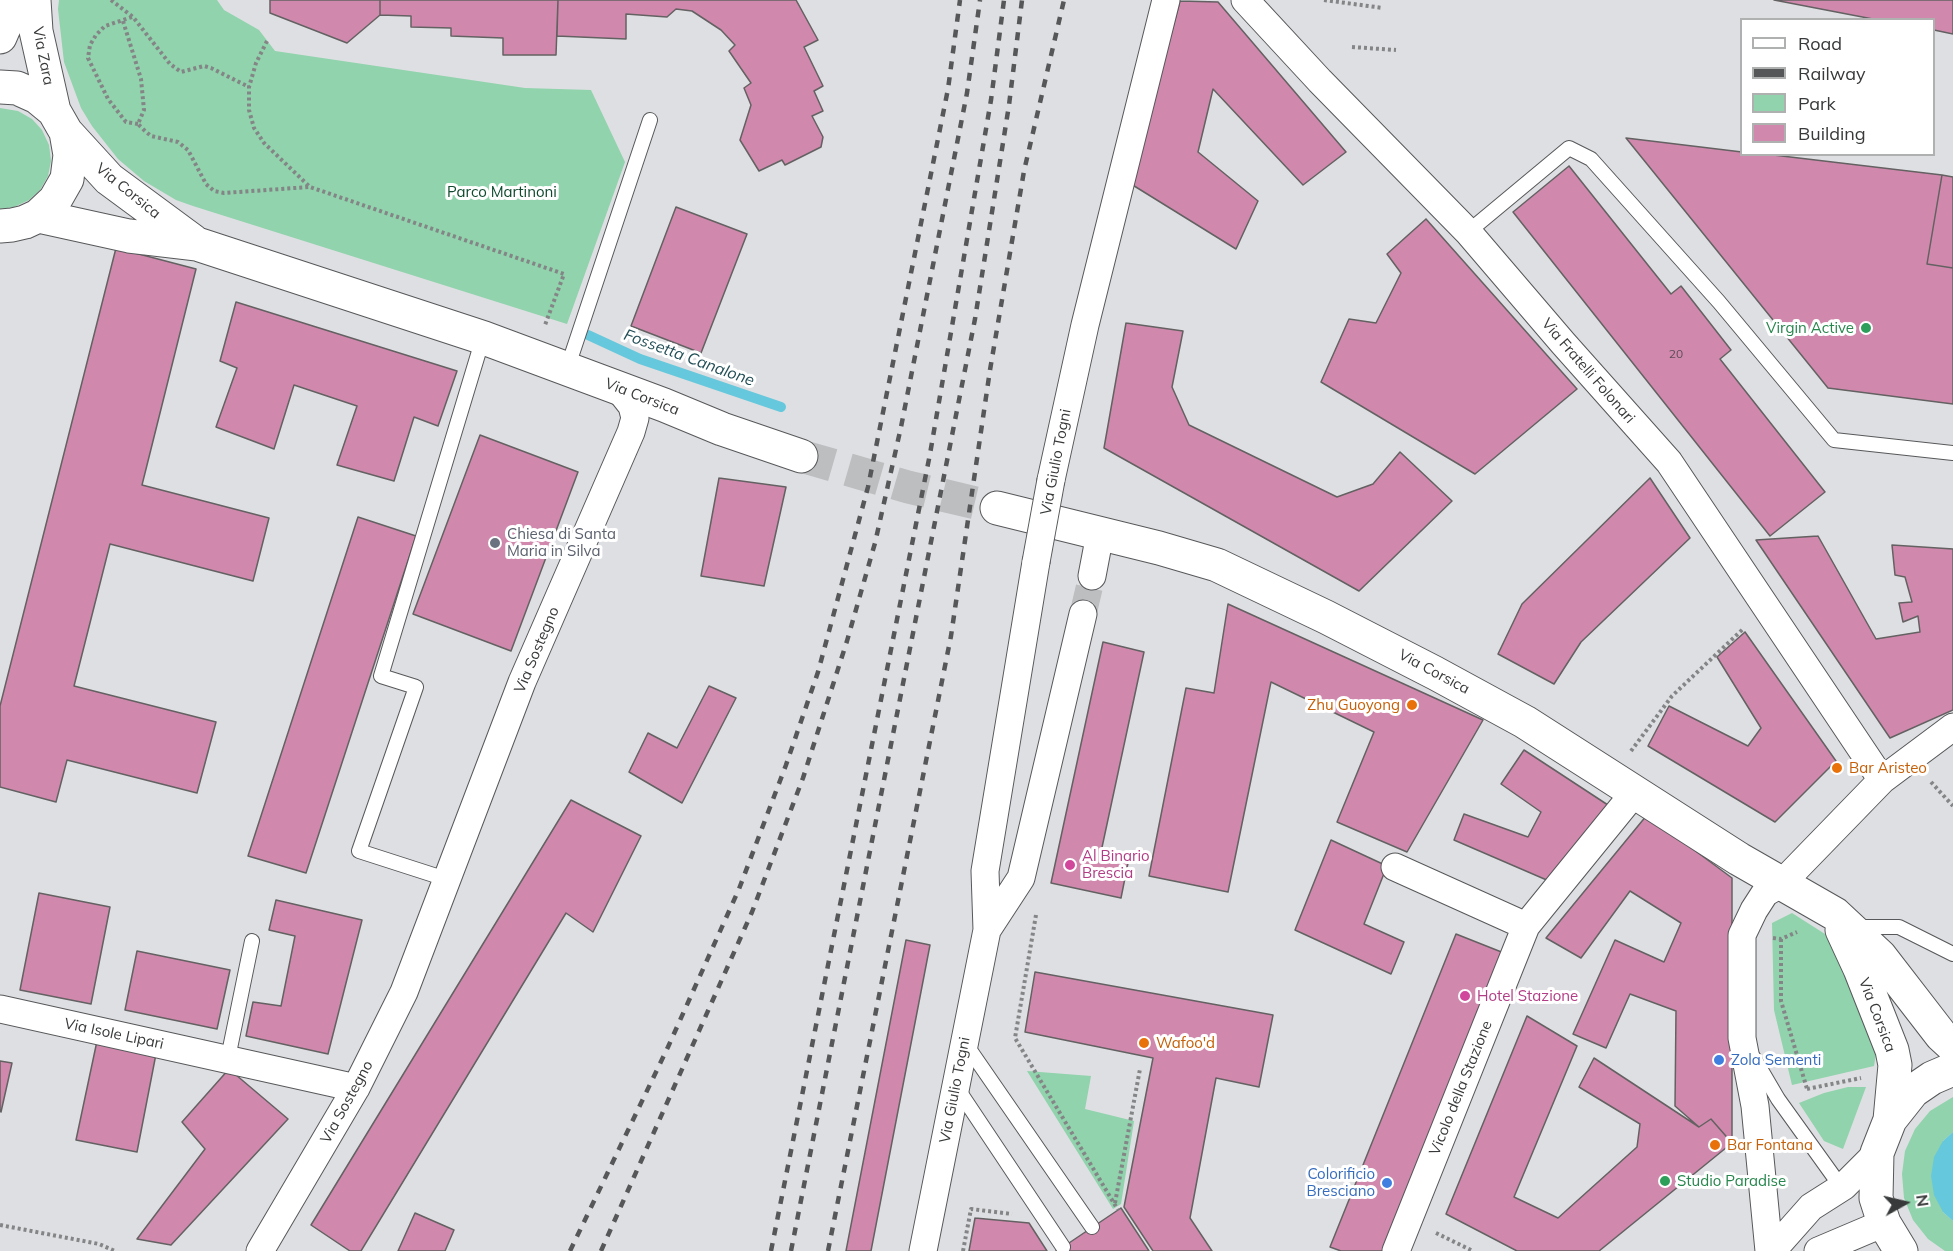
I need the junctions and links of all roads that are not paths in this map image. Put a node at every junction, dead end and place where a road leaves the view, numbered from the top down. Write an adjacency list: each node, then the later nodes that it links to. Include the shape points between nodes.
1 (16, 0): 5 (main road, Via Zara)
2 (34, 0): 8 (main road, Via Zara, via 36,31)
3 (1166, 0): 30 (street, Via Giulio Togni, bridge, via 1085,325 1051,480 985,871)
4 (1245, 0): 10 (street, Via Fratelli Folonari)
5 (0, 37)
6 (0, 87): 8 (main road, Via Corsica, via 16,88 37,97)
7 (650, 120): 13 (lane)
8 (60, 121): 9 (main road, Via Corsica, via 70,155 67,179 56,200); 11 (main road, Via Corsica, via 109,179)
9 (12, 226): 11 (main road, Via Corsica)
10 (1468, 232): 16 (lane, via 1569,148 1591,159 1719,302 1834,440); 23 (street, Via Fratelli Folonari, via 1669,462)
11 (197, 244): 12 (main road, Via Corsica)
12 (484, 338): 13 (main road, Via Corsica); 26 (lane, via 381,676 416,687 359,851)
13 (581, 374): 14 (main road, Via Corsica); 15 (street, via 621,392 633,410)
14 (692, 417): 15 (street, via 662,411); 17 (main road, Via Corsica)
15 (634, 423): 26 (street, Via Sostegno, via 522,682)
16 (1953, 453)
17 (801, 456)
18 (997, 508): 19 (main road, Via Corsica)
19 (1100, 534): 20 (street); 24 (main road, Via Corsica, via 1217,565 1326,617 1525,722)
20 (1092, 576)
21 (1083, 614): 30 (street, Via Giulio Togni, via 1021,878)
22 (1953, 727): 23 (street)
23 (1882, 780): 27 (street)
24 (1635, 792): 27 (main road, Via Corsica); 29 (street, Vicolo della Stazione)
25 (1395, 867): 29 (street)
26 (446, 879): 40 (street, Via Sostegno, via 404,992)
27 (1782, 883): 28 (main road, Via Corsica); 34 (street, via 1765,893 1742,935)
28 (1842, 921): 32 (lane, via 1899,927); 36 (main road, Via Corsica, via 1880,956); 41 (main road, Via Corsica, via 1892,1050 1895,1065)
29 (1526, 926): 49 (street, Vicolo della Stazione)
30 (987, 930): 35 (street, Via Giulio Togni)
31 (252, 940): 37 (lane)
32 (1953, 954)
33 (0, 1009): 37 (street, Via Isole Lipari)
34 (1742, 1038): 43 (lane, via 1778,1099); 50 (street, via 1755,1106)
35 (964, 1041): 39 (street, Via Giulio Togni); 45 (lane)
36 (1953, 1046)
37 (228, 1058): 40 (street, Via Isole Lipari)
38 (1953, 1069): 41 (main road, via 1913,1091)
39 (956, 1086): 46 (lane); 48 (street, Via Giulio Togni)
40 (356, 1088): 47 (street, Via Sostegno)
41 (1890, 1120): 42 (main road)
42 (1877, 1153): 43 (street); 44 (main road)
43 (1844, 1186): 44 (lane); 50 (street, via 1811,1207)
44 (1880, 1211): 51 (street); 52 (main road)
45 (1092, 1227)
46 (1063, 1247)
47 (260, 1251)
48 (923, 1251)
49 (1396, 1251)
50 (1771, 1251)
51 (1818, 1251)
52 (1901, 1251)

